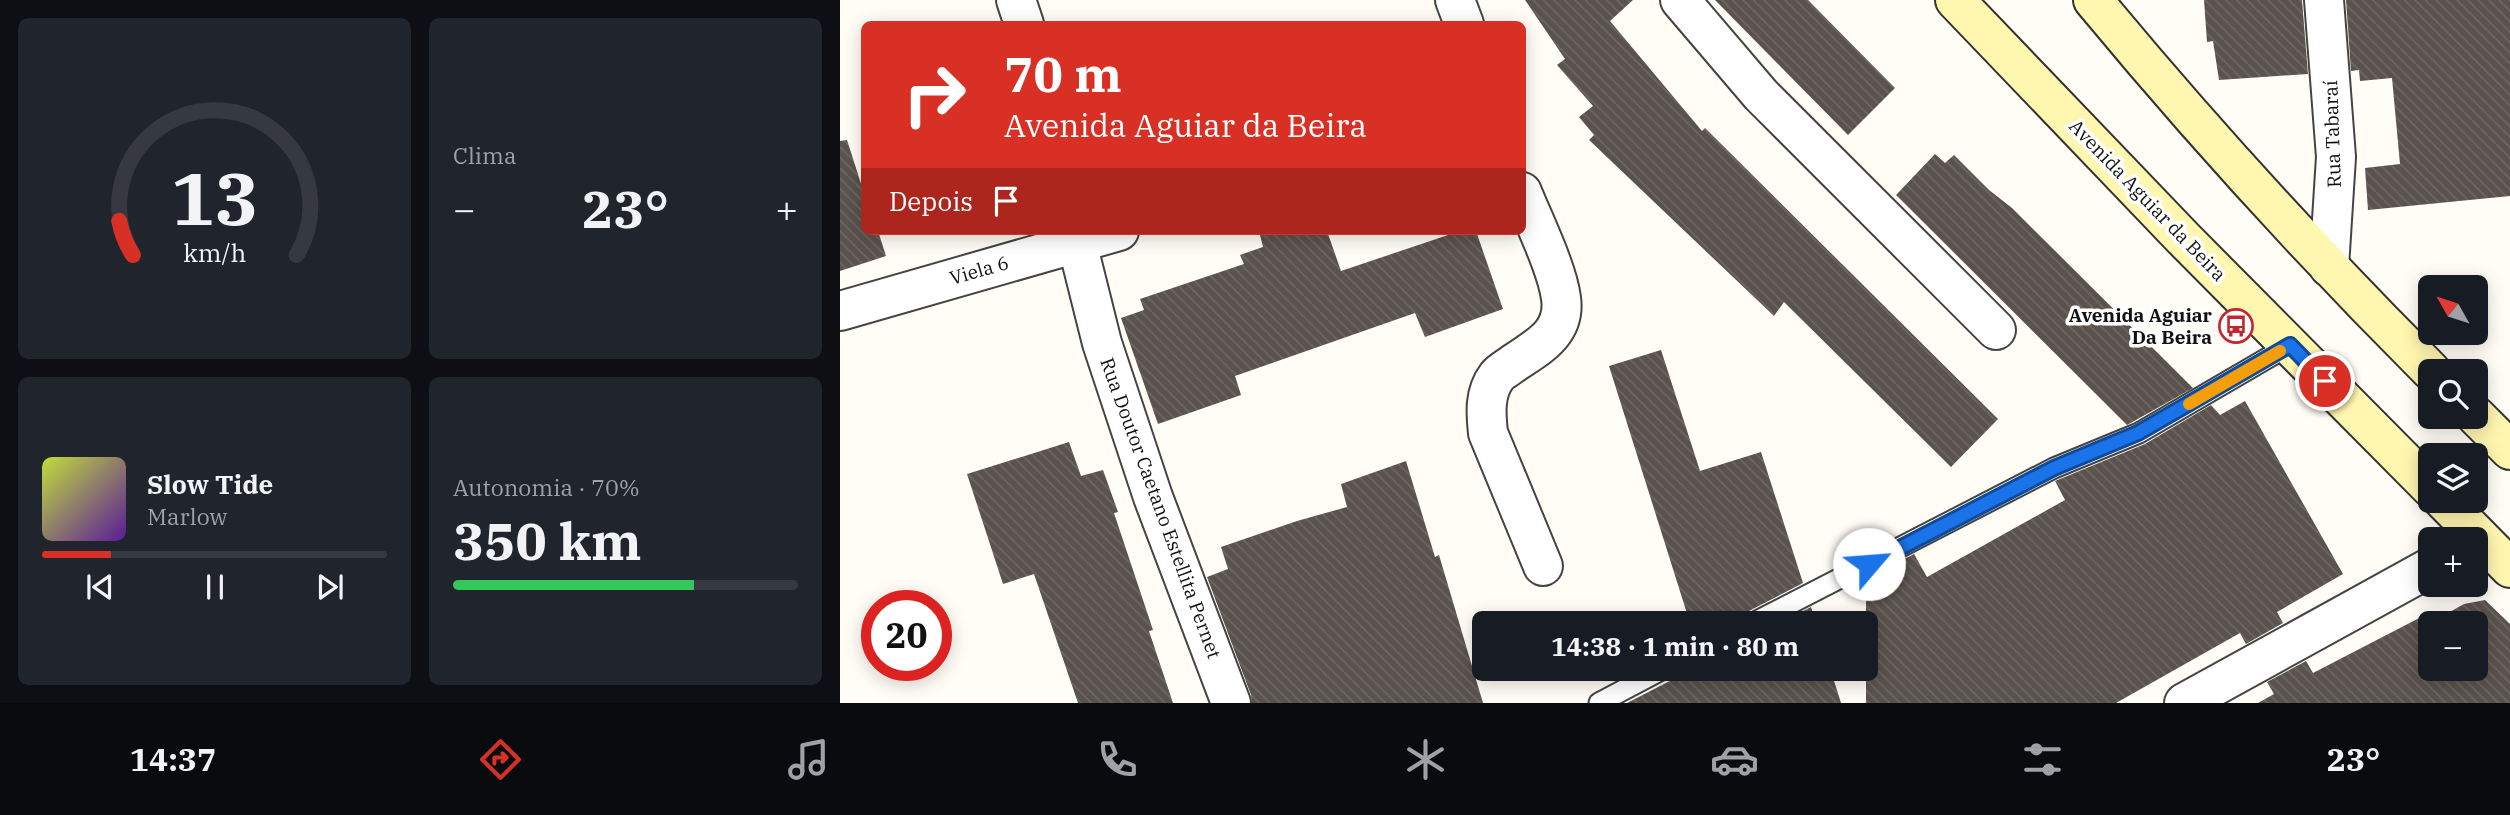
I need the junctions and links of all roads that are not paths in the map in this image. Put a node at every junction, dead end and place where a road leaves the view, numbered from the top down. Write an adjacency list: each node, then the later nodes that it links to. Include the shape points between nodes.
1 (1016, 0): 7 (street)
2 (1455, 0): 8 (street)
3 (1680, 0): 13 (street, via 1762,94)
4 (1955, 0): 14 (main road, Avenida Aguiar da Beira)
5 (2092, 0): 11 (main road)
6 (2324, 0): 11 (street, Rua Tabaraí, via 2336,157)
7 (1023, 21)
8 (1463, 21)
9 (1526, 202): 22 (street, via 1562,300 1560,318 1550,338 1498,375 1486,412 1488,433)
10 (1076, 236): 12 (street, Viela 6); 27 (street, Rua Doutor Caetano Estellita Pernet, via 1102,344 1153,497)
11 (2329, 268): 15 (main road)
12 (840, 311)
13 (1996, 330)
14 (2290, 345): 18 (main road, Avenida Aguiar da Beira); 25 (lane, via 2138,433 2054,468)
15 (2419, 359)
16 (2488, 428): 17 (main road)
17 (2510, 450)
18 (2418, 475)
19 (2454, 513): 20 (main road)
20 (2467, 527)
21 (2488, 549): 23 (main road)
22 (1543, 566)
23 (2510, 568)
24 (2418, 574): 29 (street)
25 (1776, 611)
26 (1640, 681): 28 (lane)
27 (1231, 703)
28 (1599, 703)
29 (2185, 703)

